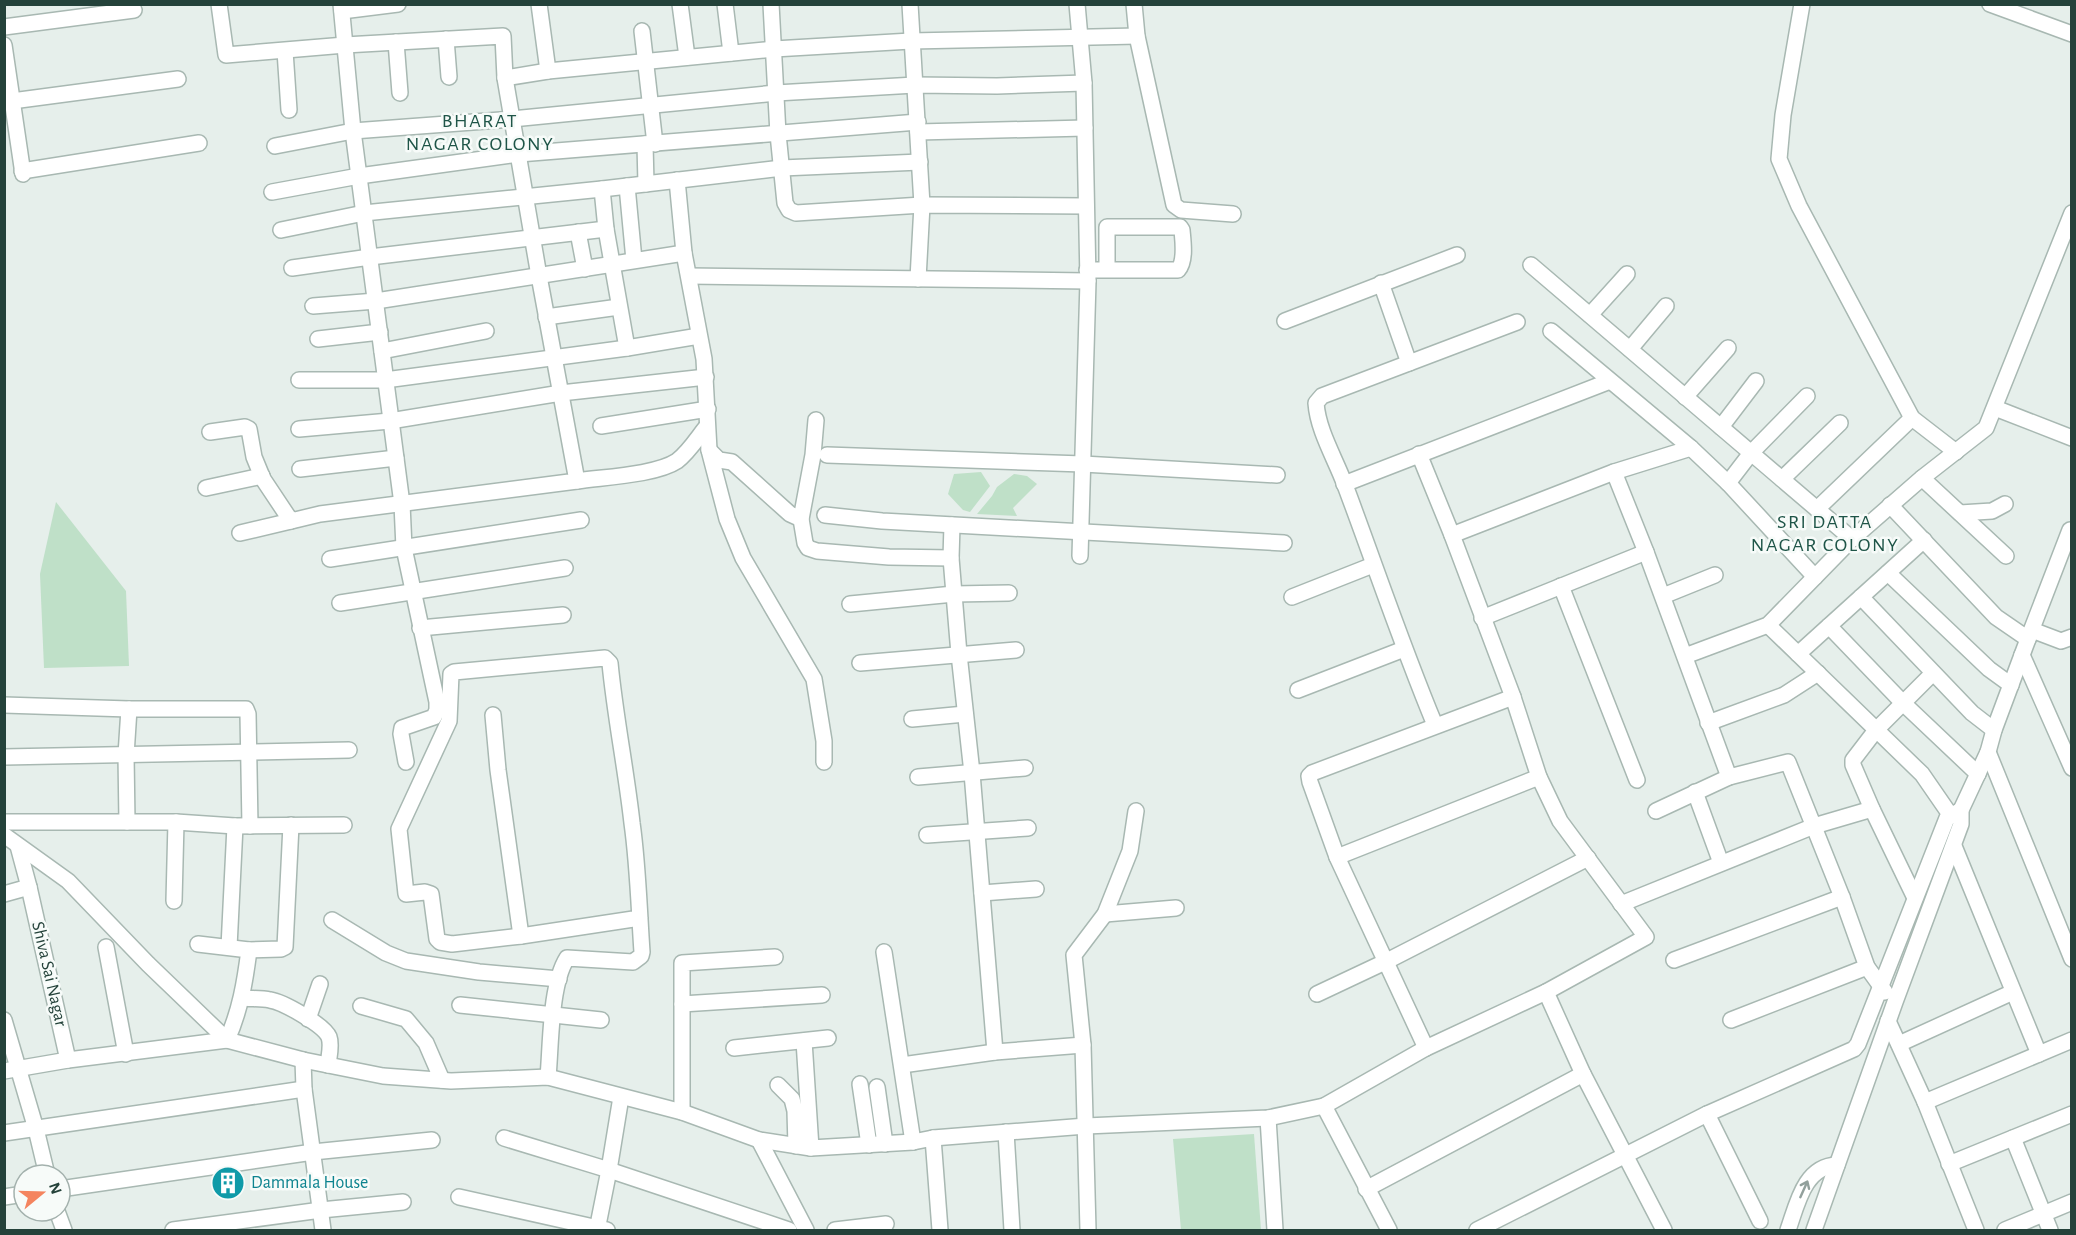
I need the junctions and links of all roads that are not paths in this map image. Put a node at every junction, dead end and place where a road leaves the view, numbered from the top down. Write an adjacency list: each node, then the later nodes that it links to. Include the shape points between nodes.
1 (219, 4): 25 (street, via 226,55)
2 (398, 4): 12 (street)
3 (539, 4): 29 (street)
4 (680, 4): 27 (street)
5 (726, 4): 26 (street)
6 (771, 4): 24 (street)
7 (910, 4): 20 (street)
8 (1077, 4): 18 (street)
9 (1134, 4): 17 (street)
10 (1802, 4): 111 (street, via 1779,159 1799,206)
11 (1990, 4): 16 (street)
12 (341, 8): 23 (street)
13 (134, 10): 14 (street)
14 (4, 27)
15 (642, 31): 28 (street)
16 (2072, 34)
17 (1137, 36): 18 (street); 62 (street, via 1174,205 1181,210)
18 (1081, 37): 20 (street); 33 (street)
19 (446, 39): 21 (street); 30 (street); 31 (street, via 503,36)
20 (911, 41): 24 (street); 34 (street)
21 (396, 42): 23 (street); 35 (street)
22 (4, 45): 37 (street)
23 (345, 45): 25 (street); 43 (street)
24 (774, 49): 26 (street); 36 (street)
25 (285, 51): 39 (street)
26 (731, 53): 27 (street)
27 (687, 57): 28 (street)
28 (645, 61): 29 (street); 38 (street)
29 (549, 71): 31 (street)
30 (449, 77)
31 (505, 78): 40 (street)
32 (178, 79): 37 (street)
33 (1084, 83): 34 (street); 42 (street)
34 (915, 85): 36 (street); 41 (street)
35 (400, 93)
36 (776, 93): 38 (street); 44 (street)
37 (12, 101): 45 (street, via 22,173)
38 (650, 105): 40 (street); 46 (street)
39 (289, 110)
40 (512, 119): 43 (street); 48 (street)
41 (918, 127): 42 (street); 44 (street); 49 (street)
42 (1085, 128): 59 (street)
43 (353, 131): 47 (street); 51 (street)
44 (778, 134): 46 (street); 50 (street)
45 (199, 143)
46 (650, 144): 48 (street); 53 (street)
47 (275, 146)
48 (519, 154): 51 (street); 57 (street)
49 (920, 162): 50 (street); 58 (street)
50 (782, 168): 52 (street); 58 (street, via 785,203 796,213)
51 (359, 176): 56 (street); 60 (street)
52 (677, 180): 53 (street); 67 (street)
53 (646, 184): 54 (street)
54 (627, 186): 55 (street); 70 (street)
55 (602, 189): 57 (street); 63 (street)
56 (272, 192)
57 (526, 196): 60 (street); 66 (street)
58 (922, 205): 59 (street); 80 (street)
59 (1086, 206): 77 (street)
60 (364, 213): 64 (street); 69 (street)
61 (2072, 213): 109 (street)
62 (1233, 214)
63 (606, 229): 65 (street); 71 (street)
64 (281, 230)
65 (578, 232): 66 (street); 74 (street)
66 (532, 239): 69 (street); 78 (street)
67 (684, 253): 70 (street); 79 (street)
68 (1457, 255): 81 (street)
69 (370, 257): 73 (street); 82 (street)
70 (634, 260): 71 (street)
71 (612, 265): 74 (street); 85 (street)
72 (1531, 265): 86 (street)
73 (291, 268)
74 (585, 268): 78 (street)
75 (1107, 270): 75 (street, via 1107,227 1182,230 1183,260 1178,270); 77 (street)
76 (1627, 274): 86 (street)
77 (1088, 275): 80 (street); 128 (street)
78 (539, 276): 82 (street); 87 (street)
79 (689, 276): 80 (street); 93 (street)
80 (918, 279)
81 (1381, 283): 88 (street); 100 (street)
82 (376, 300): 83 (street); 92 (street)
83 (313, 306)
84 (1666, 306): 97 (street)
85 (619, 307): 87 (street); 95 (street)
86 (1590, 315): 97 (street)
87 (546, 317): 99 (street)
88 (1285, 321)
89 (1517, 322): 100 (street)
90 (486, 331): 98 (street)
91 (1551, 331): 104 (street)
92 (380, 332): 94 (street); 98 (street)
93 (699, 336): 95 (street); 101 (street)
94 (318, 339)
95 (627, 348): 99 (street)
96 (1728, 348): 108 (street)
97 (1630, 349): 108 (street)
98 (382, 351): 103 (street)
99 (554, 358): 103 (street); 106 (street)
100 (1409, 363): 137 (street, via 1322,396 1316,403 1317,416)
101 (706, 377): 106 (street); 110 (street)
102 (299, 380): 103 (street)
103 (385, 380): 113 (street)
104 (1610, 381): 121 (street); 125 (street)
105 (1756, 381): 117 (street)
106 (561, 393): 113 (street); 135 (street)
107 (1807, 396): 124 (street)
108 (1685, 397): 117 (street)
109 (1995, 408): 120 (street); 123 (street, via 1986,428)
110 (708, 409): 115 (street); 116 (street)
111 (1912, 418): 123 (street); 142 (street)
112 (816, 420): 145 (street)
113 (390, 421): 118 (street); 127 (street)
114 (1840, 423): 134 (street)
115 (601, 426)
116 (707, 426): 122 (street); 135 (street, via 675,462 634,474)
117 (1721, 427): 124 (street)
118 (299, 429)
119 (210, 432): 132 (street, via 249,429)
120 (2072, 438)
121 (1691, 447): 130 (street); 136 (street)
122 (709, 450): 145 (street, via 719,460 732,462 790,514); 211 (street, via 727,519 743,558 814,679)
123 (1956, 452): 133 (street)
124 (1751, 453): 134 (street); 136 (street)
125 (1419, 454): 137 (street); 152 (street)
126 (827, 455): 128 (street)
127 (396, 458): 129 (street); 139 (street)
128 (1083, 464): 131 (street); 151 (street)
129 (300, 469)
130 (1614, 472): 152 (street); 157 (street)
131 (1276, 475)
132 (262, 476): 138 (street); 147 (street)
133 (1922, 478): 141 (street); 143 (street)
134 (1782, 479): 142 (street)
135 (577, 481): 139 (street)
136 (1728, 483): 166 (street)
137 (1344, 484): 162 (street)
138 (206, 488)
139 (402, 504): 147 (street); 156 (street)
140 (2005, 504): 143 (street, via 1992,512)
141 (1890, 506): 153 (street); 154 (street)
142 (1817, 509): 153 (street)
143 (1960, 513): 159 (street)
144 (825, 515): 148 (street)
145 (801, 519): 160 (street, via 805,543 817,551)
146 (581, 520): 156 (street)
147 (292, 521): 150 (street)
148 (952, 525): 151 (street); 160 (street)
149 (2071, 529): 181 (street)
150 (240, 532)
151 (1080, 532): 155 (street); 158 (street)
152 (1452, 535): 177 (street)
153 (1852, 539): 166 (street)
154 (1924, 540): 164 (street); 181 (street, via 2002,621)
155 (1284, 543)
156 (404, 548): 161 (street); 168 (street)
157 (1646, 552): 167 (street); 171 (street)
158 (1080, 556)
159 (2006, 556)
160 (951, 558): 170 (street)
161 (330, 559)
162 (1373, 565): 172 (street); 183 (street)
163 (565, 568): 168 (street)
164 (1887, 573): 173 (street); 192 (street)
165 (1714, 575): 171 (street)
166 (1815, 577): 178 (street)
167 (1561, 586): 177 (street); 219 (street)
168 (413, 591): 174 (street); 180 (street)
169 (1009, 593): 170 (street)
170 (954, 594): 175 (street); 185 (street)
171 (1663, 596): 188 (street)
172 (1292, 597)
173 (1861, 597): 179 (street); 191 (street)
174 (340, 603)
175 (850, 604)
176 (563, 615): 180 (street)
177 (1482, 618): 194 (street)
178 (1768, 625): 186 (street); 188 (street)
179 (1829, 626): 186 (street); 195 (street)
180 (420, 628): 210 (street, via 437,710 434,717 402,728)
181 (2030, 634): 182 (street, via 2061,641); 187 (street)
182 (2072, 637)
183 (1404, 649): 193 (street); 202 (street)
184 (1016, 650): 185 (street)
185 (959, 654): 189 (street); 198 (street)
186 (1798, 654): 190 (street)
187 (2022, 655): 192 (street); 213 (street)
188 (1685, 657): 201 (street)
189 (860, 663)
190 (1818, 673): 201 (street, via 1784,695); 203 (street)
191 (1933, 673): 195 (street); 204 (street)
192 (2011, 685): 204 (street)
193 (1298, 690)
194 (1513, 697): 202 (street); 217 (street)
195 (1904, 703): 203 (street); 215 (street)
196 (4, 705): 197 (street)
197 (129, 709): 206 (street, via 246,709); 208 (street)
198 (965, 714): 200 (street); 214 (street)
199 (493, 715): 252 (street)
200 (912, 718)
201 (1708, 723): 218 (street)
202 (1434, 725): 237 (street, via 1309,776)
203 (1876, 729): 221 (street, via 1853,760); 224 (street)
204 (1994, 730): 207 (street)
205 (349, 750): 206 (street)
206 (249, 751): 208 (street); 230 (street)
207 (1988, 752): 215 (street); 259 (street)
208 (126, 755): 209 (street); 226 (street)
209 (4, 757)
210 (406, 762)
211 (824, 762)
212 (1025, 768): 214 (street)
213 (2072, 768)
214 (972, 773): 216 (street); 233 (street)
215 (1978, 774): 224 (street)
216 (918, 777)
217 (1539, 777): 237 (street); 238 (street, via 1560,821)
218 (1729, 777): 220 (street); 231 (street, via 1788,762)
219 (1637, 780)
220 (1695, 792): 223 (street); 239 (street)
221 (1872, 809): 231 (street); 248 (street)
222 (1136, 811): 249 (street, via 1130,851)
223 (1656, 811)
224 (1956, 813): 236 (street, via 1961,824); 248 (street, via 1947,818)
225 (4, 822): 226 (street)
226 (127, 822): 227 (street)
227 (176, 822): 230 (street); 245 (street)
228 (291, 825): 229 (street); 230 (street); 256 (street, via 286,943 281,949)
229 (344, 825)
230 (242, 826): 255 (street)
231 (1814, 826): 239 (street); 244 (street)
232 (1029, 828): 233 (street)
233 (976, 832): 234 (street); 242 (street)
234 (927, 835)
235 (10, 840): 240 (street, Shiva Sai Nagar); 281 (street, via 68,880)
236 (1954, 846): 248 (street); 266 (street)
237 (1337, 857): 261 (street)
238 (1588, 858): 246 (street); 261 (street)
239 (1721, 863): 246 (street)
240 (29, 887): 243 (street); 291 (street, Shiva Sai Nagar)
241 (1036, 889): 242 (street)
242 (982, 893): 288 (street)
243 (4, 894)
244 (1842, 897): 260 (street); 262 (street)
245 (174, 901)
246 (1621, 904): 265 (street, via 1646,937)
247 (1176, 908): 249 (street)
248 (1919, 908): 268 (street); 268 (street)
249 (1105, 914): 285 (street, via 1074,955)
250 (640, 918): 252 (street); 252 (street, via 632,822 608,659 454,672 450,679 449,721 399,829 406,894 431,894 440,942); 263 (street, via 642,952 638,960 567,958)
251 (332, 920): 263 (street, via 406,961)
252 (522, 936)
253 (198, 944): 255 (street)
254 (106, 947): 289 (street)
255 (229, 947): 256 (street)
256 (249, 950): 270 (street)
257 (884, 952): 294 (street)
258 (775, 957): 271 (street, via 682,963)
259 (2072, 959)
260 (1674, 960)
261 (1387, 961): 267 (street); 287 (street)
262 (1867, 967): 268 (street); 278 (street)
263 (558, 979): 274 (street)
264 (320, 984): 275 (street)
265 (1546, 992): 287 (street); 296 (street)
266 (2013, 992): 284 (street); 290 (street)
267 (1317, 994)
268 (1887, 994): 279 (street); 307 (street, via 1854,1048)
269 (822, 996): 271 (street)
270 (242, 998): 275 (street, via 281,1003); 281 (street)
271 (682, 1004): 306 (street)
272 (460, 1005): 274 (street)
273 (361, 1006): 298 (street, via 406,1019)
274 (553, 1014): 277 (street); 297 (street)
275 (308, 1019): 293 (street, via 327,1034)
276 (4, 1020): 295 (street)
277 (601, 1020)
278 (1731, 1020)
279 (1888, 1021): 284 (street); 327 (street)
280 (828, 1038): 283 (street)
281 (227, 1040): 289 (street); 292 (street)
282 (2072, 1040): 290 (street)
283 (804, 1041): 286 (street); 322 (street)
284 (1899, 1044): 304 (street)
285 (1083, 1045): 288 (street); 310 (street)
286 (734, 1048)
287 (1426, 1048): 305 (street)
288 (995, 1052): 294 (street)
289 (126, 1054): 291 (street)
290 (2040, 1054): 304 (street)
291 (68, 1060): 295 (street)
292 (303, 1060): 293 (street); 302 (street)
293 (328, 1065): 298 (street, via 383,1077)
294 (902, 1065): 319 (street)
295 (11, 1070): 311 (street)
296 (1583, 1074): 324 (street); 330 (street)
297 (548, 1077): 298 (street); 303 (street)
298 (453, 1080)
299 (860, 1084): 320 (street)
300 (778, 1085): 321 (street, via 792,1099)
301 (878, 1088): 320 (street)
302 (304, 1089): 311 (street); 323 (street)
303 (621, 1097): 306 (street); 328 (street)
304 (1924, 1102): 326 (street)
305 (1324, 1106): 309 (street); 330 (street)
306 (682, 1112): 318 (street)
307 (1707, 1114): 324 (street); 336 (street)
308 (2072, 1114): 316 (street)
309 (1268, 1118): 310 (street); 347 (street)
310 (1086, 1126): 312 (street); 346 (street)
311 (36, 1129): 313 (street); 325 (street)
312 (1006, 1132): 315 (street); 345 (street)
313 (4, 1133)
314 (504, 1138): 328 (street)
315 (933, 1138): 319 (street); 344 (street)
316 (2013, 1138): 326 (street); 335 (street)
317 (432, 1140): 323 (street)
318 (759, 1140): 321 (street); 342 (street)
319 (914, 1142): 320 (street)
320 (877, 1144): 322 (street)
321 (796, 1146): 322 (street)
322 (812, 1148)
323 (313, 1152): 329 (street); 334 (street)
324 (1624, 1155): 349 (street); 350 (street)
325 (44, 1163)
326 (1949, 1164): 353 (street)
327 (1837, 1165): 351 (street, one-way to 327, via 1809,1179 1827,1165); 352 (street)
328 (609, 1170): 340 (street); 341 (street)
329 (72, 1187)
330 (1366, 1189): 348 (street)
331 (459, 1197): 340 (street)
332 (403, 1202): 334 (street)
333 (2072, 1202): 335 (street)
334 (321, 1210): 338 (street); 339 (street)
335 (2044, 1214): 354 (street); 355 (street)
336 (1760, 1221)
337 (886, 1224): 343 (street)
338 (173, 1230)
339 (322, 1230)
340 (600, 1230)
341 (789, 1230)
342 (806, 1230)
343 (835, 1230)
344 (940, 1230)
345 (1012, 1230)
346 (1088, 1230)
347 (1275, 1230)
348 (1389, 1230)
349 (1477, 1230)
350 (1664, 1230)
351 (1788, 1230)
352 (1814, 1230)
353 (1976, 1230)
354 (2005, 1230)
355 (2050, 1230)

